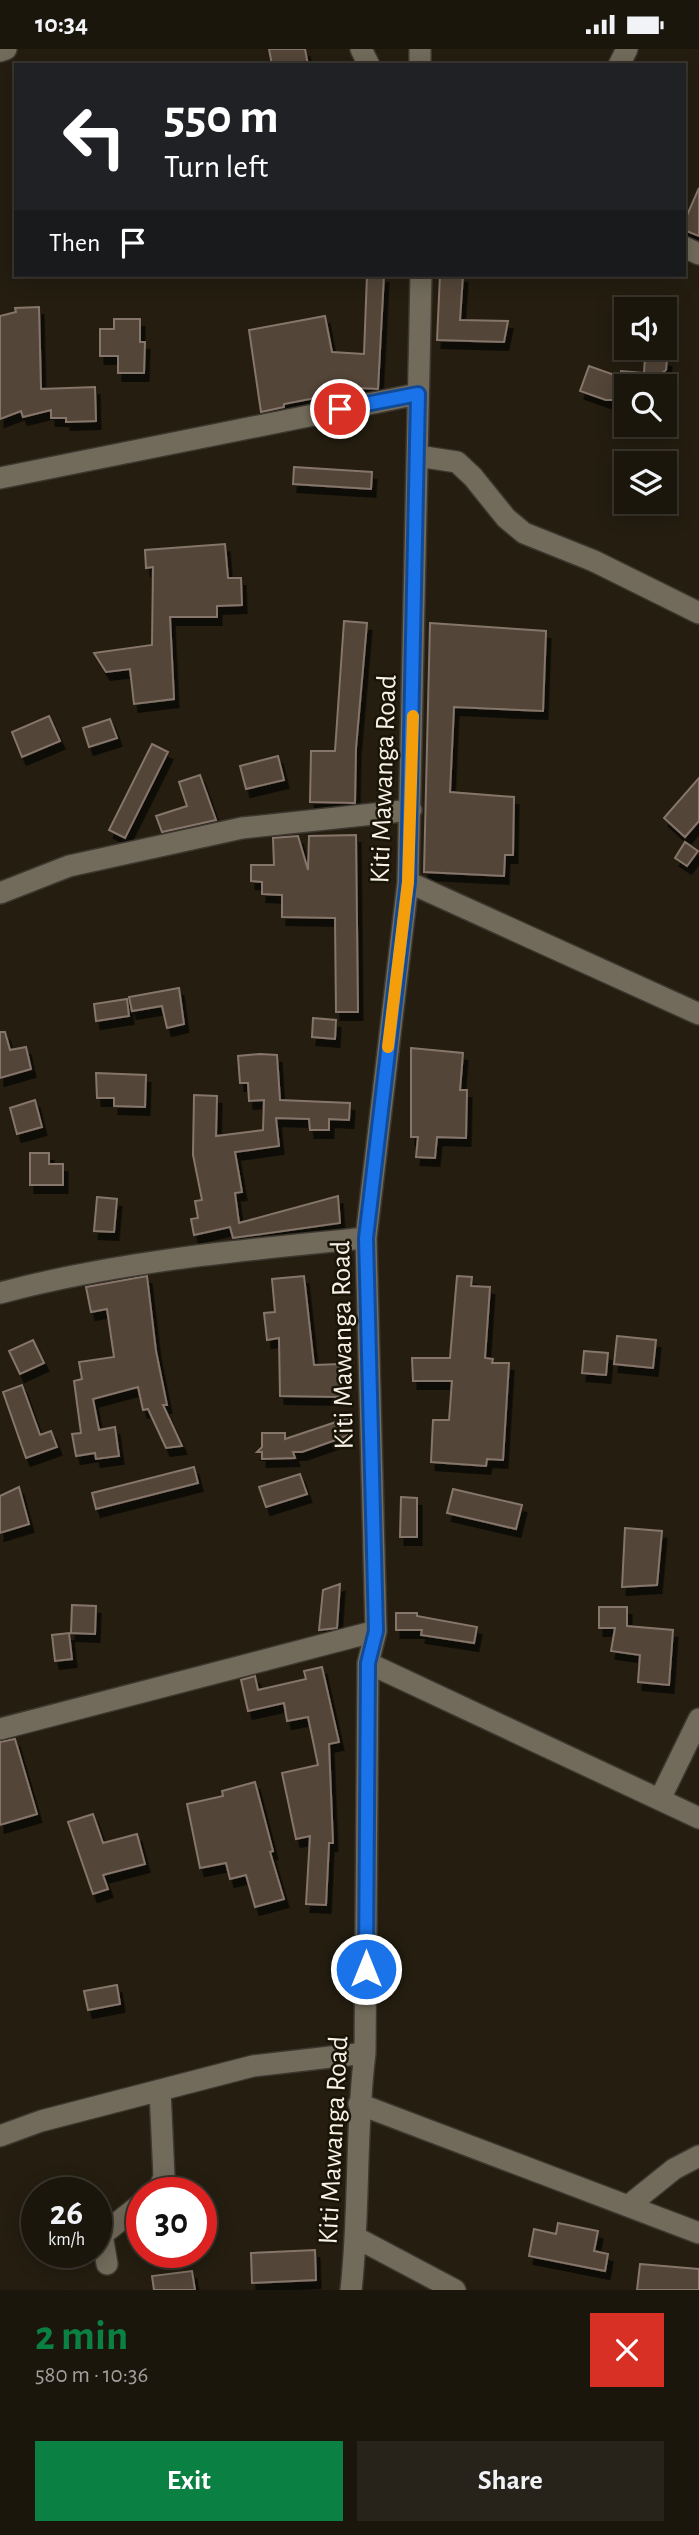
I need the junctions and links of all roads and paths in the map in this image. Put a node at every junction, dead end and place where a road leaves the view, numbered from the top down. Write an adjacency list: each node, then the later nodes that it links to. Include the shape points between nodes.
1 (6, 49): 2 (street)
2 (0, 51)
3 (421, 277): 4 (street, Kiti Mawanga Road)
4 (418, 394): 5 (street, Kiti Mawanga Road); 6 (street)
5 (418, 456): 7 (street, via 457,462 524,533 594,561); 8 (street, Kiti Mawanga Road)
6 (0, 478)
7 (699, 613)
8 (411, 810): 9 (street, Kiti Mawanga Road); 10 (street, via 242,828 69,866)
9 (408, 882): 11 (street); 12 (street, Kiti Mawanga Road)
10 (0, 893)
11 (699, 1014)
12 (366, 1238): 13 (street, via 183,1256 74,1273); 14 (street, Kiti Mawanga Road)
13 (0, 1293)
14 (376, 1631): 15 (street, Kiti Mawanga Road); 17 (street)
15 (368, 1663): 18 (street); 20 (street, Kiti Mawanga Road)
16 (699, 1719): 18 (street)
17 (0, 1729)
18 (660, 1799): 19 (street)
19 (699, 1818)
20 (365, 2053): 21 (street, via 253,2066); 22 (street, Kiti Mawanga Road)
21 (160, 2090): 23 (street); 25 (street)
22 (359, 2104): 26 (street); 30 (street, Kiti Mawanga Road)
23 (0, 2136)
24 (699, 2156): 26 (street, via 674,2169)
25 (164, 2177)
26 (628, 2206): 29 (street)
27 (126, 2216): 28 (street)
28 (112, 2227)
29 (699, 2233)
30 (357, 2238): 31 (street, Kiti Mawanga Road); 32 (street)
31 (351, 2290)
32 (456, 2290)

